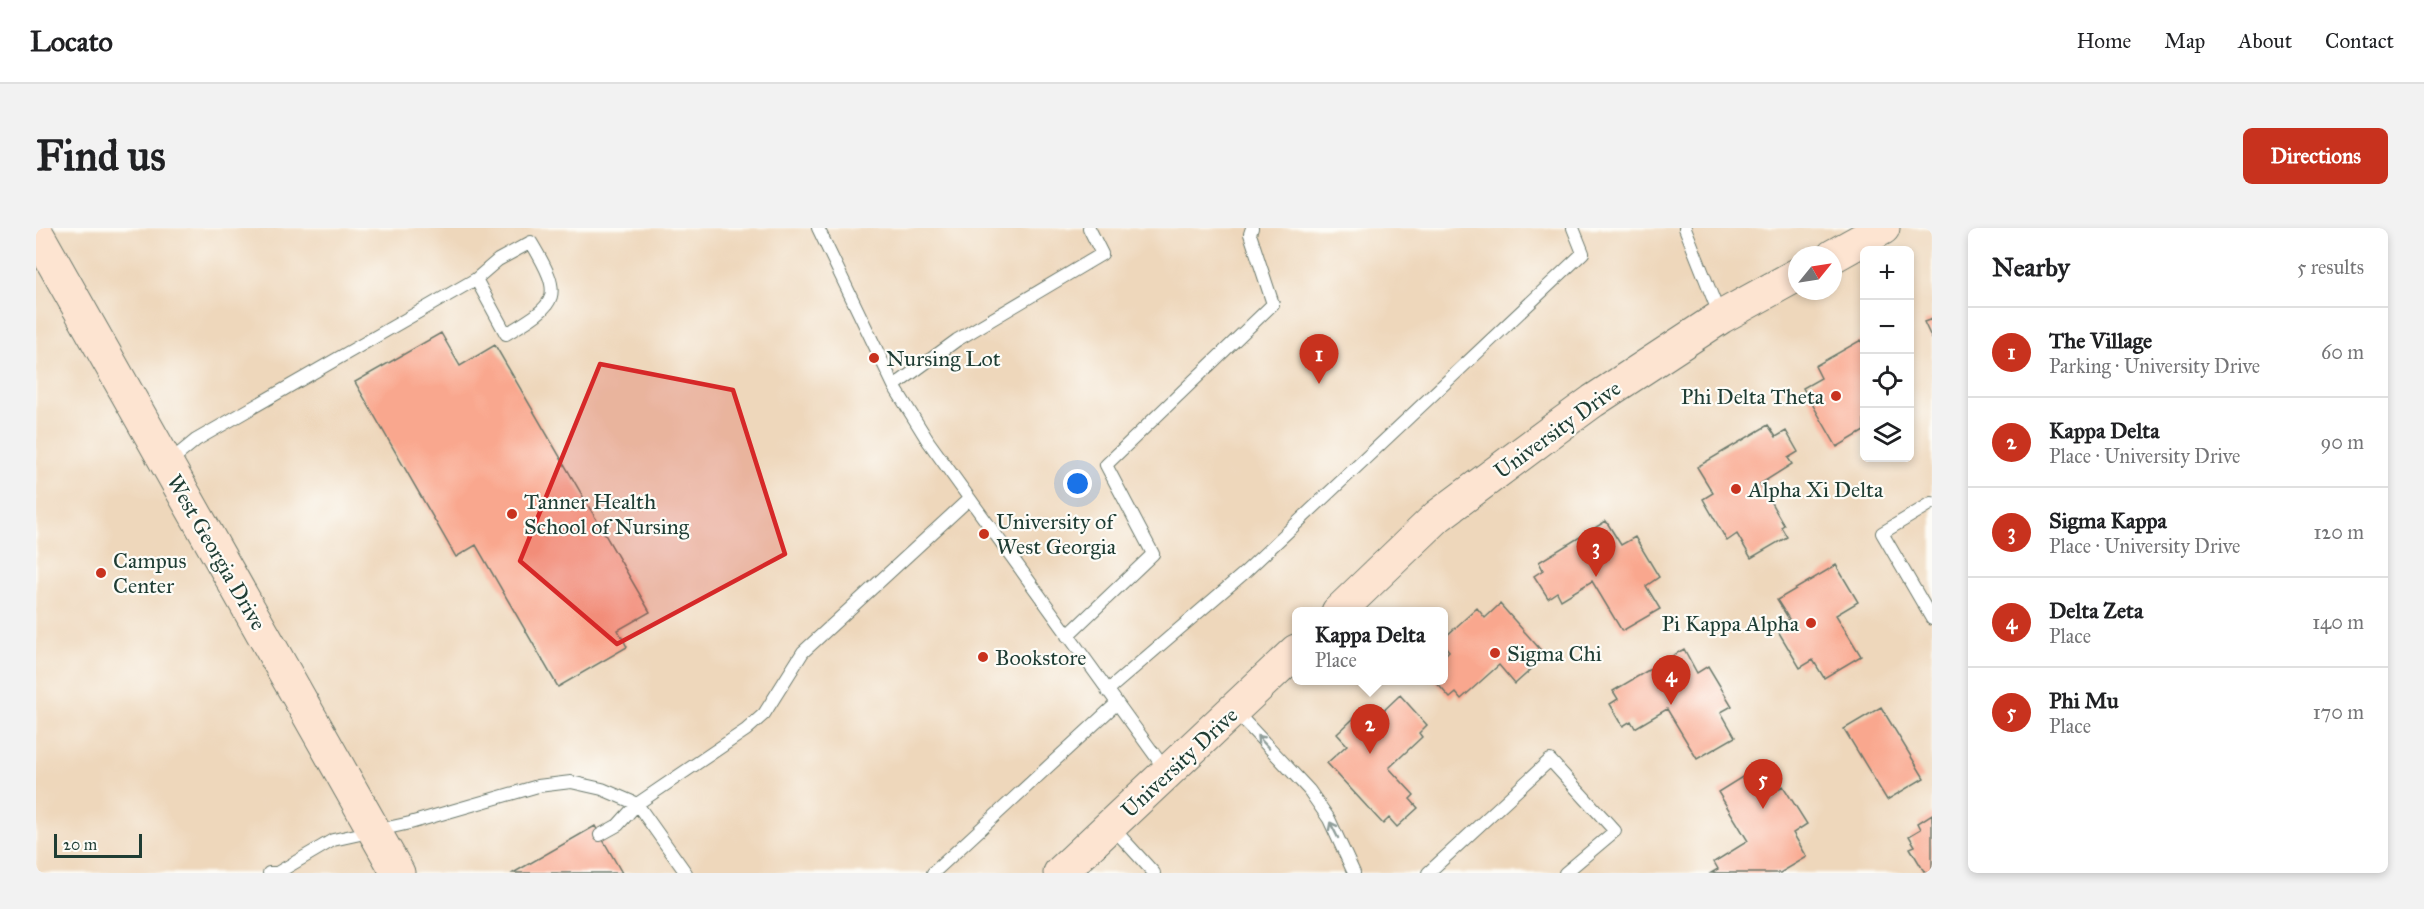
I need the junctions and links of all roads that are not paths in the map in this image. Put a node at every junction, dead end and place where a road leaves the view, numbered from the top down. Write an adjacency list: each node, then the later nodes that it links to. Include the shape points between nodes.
1 (818, 228): 12 (lane)
2 (1089, 228): 12 (lane, via 1102,254 957,340)
3 (1252, 228): 18 (lane, via 1250,234 1273,304 1106,465 1153,554)
4 (1573, 228): 20 (lane, via 1583,253 1243,573)
5 (1685, 228): 11 (lane)
6 (1883, 228): 8 (street)
7 (36, 232): 13 (street, West Georgia Drive)
8 (1842, 250)
9 (476, 279): 9 (lane, via 506,334 539,315 553,291 550,276 531,242 498,260); 13 (lane, via 196,440)
10 (1788, 280): 11 (street, University Drive)
11 (1721, 317): 16 (street, University Drive, via 1593,401 1438,516)
12 (894, 386): 14 (lane)
13 (167, 464): 26 (street, West Georgia Drive)
14 (969, 499): 18 (lane); 24 (lane, via 803,652 758,719)
15 (1932, 503): 17 (lane, via 1882,533)
16 (1343, 607)
17 (1932, 619)
18 (1067, 636): 20 (lane)
19 (1292, 655): 22 (street, University Drive)
20 (1107, 691): 21 (lane)
21 (1116, 704): 23 (lane); 31 (lane)
22 (1234, 711): 23 (street, University Drive); 34 (lane, one-way to 22, via 1329,819 1308,790)
23 (1167, 773): 25 (street, University Drive)
24 (637, 804): 26 (lane, via 602,789 571,782 538,786); 27 (lane, via 618,825); 30 (lane)
25 (1111, 826): 32 (street, University Drive); 33 (lane)
26 (375, 830): 28 (lane, via 333,840 277,873); 29 (street, West Georgia Drive)
27 (600, 835)
28 (269, 873)
29 (398, 873)
30 (686, 873)
31 (933, 873)
32 (1060, 873)
33 (1154, 873)
34 (1354, 873)
35 (1428, 873): 36 (lane, via 1550,760 1615,831)
36 (1565, 873)

